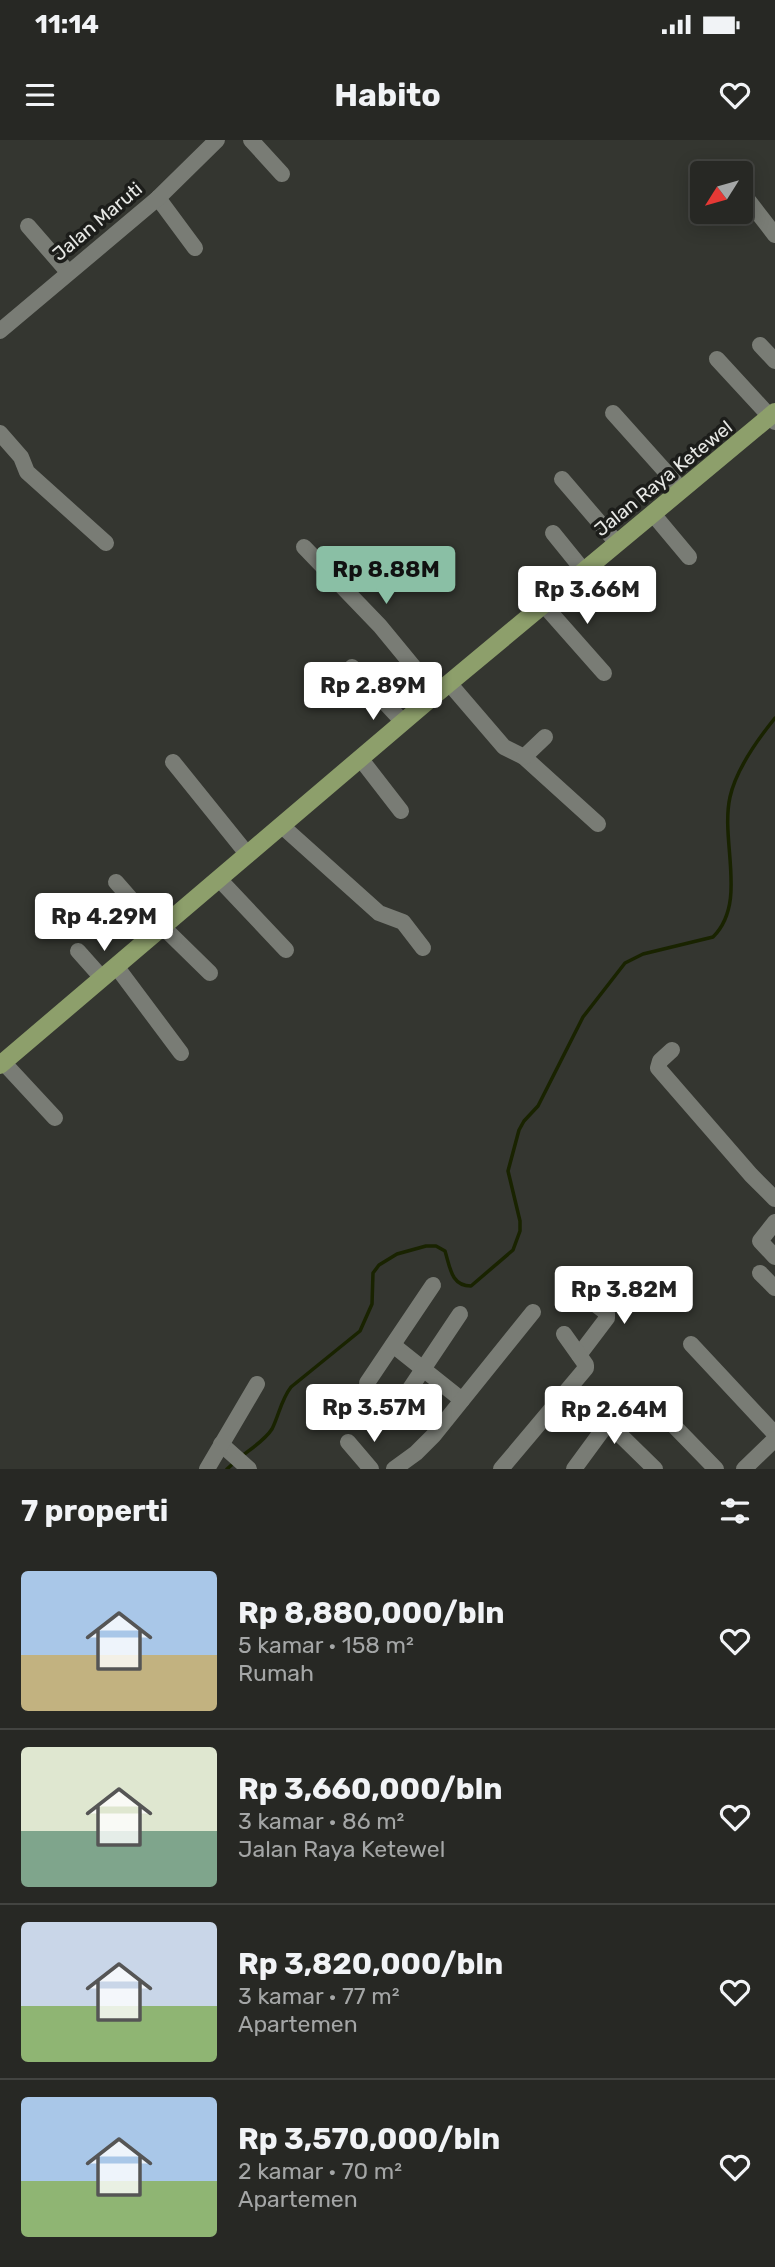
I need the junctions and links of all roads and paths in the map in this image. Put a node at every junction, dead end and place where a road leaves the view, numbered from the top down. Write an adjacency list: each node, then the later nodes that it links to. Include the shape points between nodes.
1 (217, 140): 4 (street, Jalan Maruti)
2 (251, 140): 3 (street)
3 (282, 174)
4 (158, 198): 8 (street); 9 (street, Jalan Maruti)
5 (753, 206): 7 (street)
6 (28, 226): 9 (street)
7 (775, 234)
8 (195, 247)
9 (68, 272): 10 (street, Jalan Maruti)
10 (0, 331)
11 (760, 345): 13 (street)
12 (717, 359): 15 (street)
13 (775, 361)
14 (613, 413): 18 (street)
15 (773, 417): 18 (main road, Jalan Raya Ketewel)
16 (0, 433): 22 (street, via 21,457 27,472)
17 (562, 479): 21 (street)
18 (682, 490): 19 (main road, Jalan Raya Ketewel)
19 (653, 514): 21 (main road, Jalan Raya Ketewel); 24 (street)
20 (553, 533): 25 (street)
21 (617, 542): 25 (main road, Jalan Raya Ketewel)
22 (106, 543)
23 (304, 547): 29 (street)
24 (689, 557)
25 (583, 570): 26 (main road, Jalan Raya Ketewel)
26 (542, 604): 28 (street); 29 (main road, Jalan Raya Ketewel)
27 (352, 667): 30 (street)
28 (604, 673)
29 (442, 689): 30 (main road, Jalan Raya Ketewel); 32 (street, via 504,747)
30 (403, 722): 33 (main road, Jalan Raya Ketewel)
31 (545, 737): 32 (street)
32 (524, 757): 36 (street)
33 (360, 758): 35 (street); 37 (main road, Jalan Raya Ketewel)
34 (173, 762): 38 (street)
35 (401, 811)
36 (598, 824)
37 (282, 826): 38 (main road, Jalan Raya Ketewel); 42 (street, via 379,913 403,922)
38 (248, 855): 39 (main road, Jalan Raya Ketewel)
39 (219, 879): 41 (main road, Jalan Raya Ketewel); 43 (street)
40 (116, 882): 41 (street)
41 (160, 929): 45 (main road, Jalan Raya Ketewel); 46 (street)
42 (423, 948)
43 (286, 950)
44 (78, 951): 47 (street)
45 (116, 966): 47 (main road, Jalan Raya Ketewel); 49 (street)
46 (210, 973)
47 (102, 978): 50 (main road, Jalan Raya Ketewel)
48 (672, 1050): 52 (street, via 658,1068)
49 (181, 1053)
50 (2, 1064): 51 (street)
51 (55, 1118)
52 (775, 1199)
53 (775, 1222): 54 (street, via 760,1241)
54 (775, 1257)
55 (760, 1273): 57 (street)
56 (433, 1285): 63 (street)
57 (775, 1288)
58 (591, 1301): 64 (street, via 607,1318)
59 (533, 1312): 68 (street)
60 (460, 1314): 65 (street)
61 (564, 1334): 64 (street)
62 (691, 1344): 71 (street)
63 (393, 1345): 65 (street); 66 (street)
64 (579, 1355): 77 (street, via 586,1368)
65 (422, 1369): 68 (street); 69 (street)
66 (367, 1382)
67 (257, 1384): 73 (street)
68 (462, 1400): 76 (street, via 416,1453)
69 (393, 1414)
70 (608, 1423): 78 (street); 79 (street); 80 (street, via 629,1394 644,1395)
71 (775, 1436): 81 (street)
72 (348, 1442): 75 (street)
73 (237, 1458): 74 (street)
74 (207, 1469)
75 (371, 1469)
76 (394, 1469)
77 (501, 1469)
78 (574, 1469)
79 (655, 1469)
80 (716, 1469)
81 (744, 1469)

